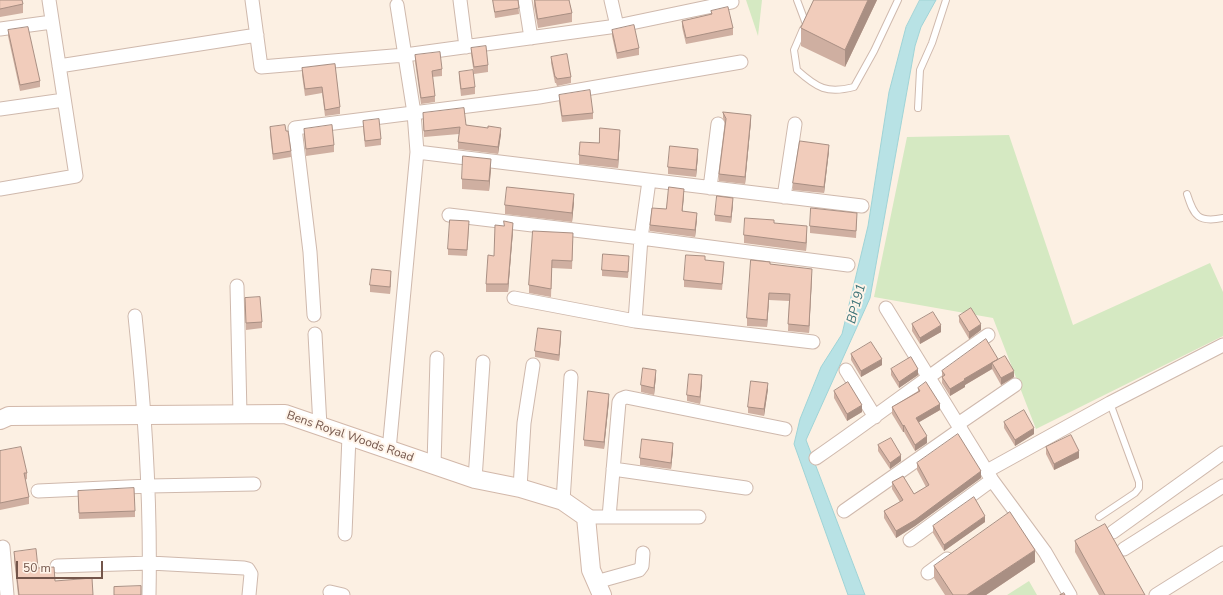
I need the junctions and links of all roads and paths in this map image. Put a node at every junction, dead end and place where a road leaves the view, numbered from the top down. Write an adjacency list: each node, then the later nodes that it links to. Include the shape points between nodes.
1 (49, 0): 12 (street)
2 (252, 0): 16 (street)
3 (460, 0): 18 (street)
4 (525, 0): 17 (street)
5 (611, 0): 14 (street)
6 (797, 0): 13 (lane)
7 (898, 0): 13 (lane, via 854,87 840,91 826,90 810,82 797,70 794,50)
8 (946, 0): 23 (lane, via 920,70)
9 (732, 2): 14 (street)
10 (397, 5): 19 (street)
11 (811, 12): 13 (lane)
12 (52, 22): 15 (street); 21 (street)
13 (806, 24)
14 (617, 26): 17 (street)
15 (0, 29)
16 (257, 35): 19 (street, via 261,67); 21 (street)
17 (531, 38): 18 (street)
18 (466, 47): 19 (street)
19 (405, 55): 25 (street)
20 (741, 62): 25 (street, via 539,97)
21 (59, 66): 22 (street)
22 (64, 100): 24 (street); 31 (street, via 76,176)
23 (918, 108)
24 (0, 110)
25 (414, 113): 28 (street); 42 (street, via 295,128 310,252)
26 (718, 124): 30 (street)
27 (795, 124): 33 (street)
28 (417, 152): 29 (street); 65 (street)
29 (649, 181): 30 (street); 37 (street)
30 (710, 188): 33 (street)
31 (0, 189)
32 (1187, 194): 36 (lane, via 1193,213 1202,219)
33 (784, 197): 34 (street)
34 (862, 206)
35 (449, 216): 37 (street)
36 (1223, 218)
37 (641, 238): 38 (street); 44 (street)
38 (848, 265)
39 (237, 286): 57 (street)
40 (514, 298): 44 (street)
41 (886, 308): 53 (street)
42 (314, 315)
43 (135, 316): 58 (street)
44 (635, 321): 47 (street)
45 (315, 334): 61 (street)
46 (988, 335): 53 (street)
47 (813, 342)
48 (1223, 345): 56 (street)
49 (437, 358): 68 (street)
50 (483, 362): 71 (street)
51 (533, 365): 75 (street, via 524,423)
52 (846, 370): 59 (street)
53 (928, 376): 59 (street); 62 (street)
54 (571, 377): 78 (street)
55 (1015, 385): 62 (street)
56 (1110, 403): 70 (street); 84 (lane, via 1139,488)
57 (240, 414): 58 (street, Bens Royal Woods Road); 61 (street, Bens Royal Woods Road, via 285,414)
58 (145, 415): 60 (street, Bens Royal Woods Road, via 8,416); 73 (street)
59 (875, 417): 67 (street)
60 (0, 420)
61 (320, 426): 64 (street, Bens Royal Woods Road)
62 (959, 427): 70 (street); 79 (street)
63 (785, 428): 69 (street, via 626,397 619,402)
64 (349, 436): 65 (street, Bens Royal Woods Road); 87 (street)
65 (389, 450): 68 (street, Bens Royal Woods Road)
66 (1223, 453): 86 (street)
67 (816, 458)
68 (434, 465): 71 (street, Bens Royal Woods Road)
69 (613, 469): 76 (street); 82 (street)
70 (990, 475): 80 (street); 88 (street)
71 (476, 479): 75 (street, Bens Royal Woods Road)
72 (254, 484): 73 (street)
73 (149, 486): 77 (street); 94 (street)
74 (1223, 486): 90 (street)
75 (520, 488): 78 (street, Bens Royal Woods Road)
76 (746, 488)
77 (38, 491)
78 (563, 501): 81 (street, Bens Royal Woods Road)
79 (844, 511)
80 (1015, 511): 85 (street); 103 (street, via 1046,552)
81 (586, 517): 82 (street); 97 (street, via 591,570)
82 (609, 517): 83 (street)
83 (699, 517)
84 (1099, 518)
85 (1002, 520)
86 (1113, 532)
87 (345, 534)
88 (910, 540)
89 (0, 548): 99 (street, via 3,547)
90 (1124, 549)
91 (959, 551): 96 (street)
92 (643, 553): 97 (street, via 642,566 639,570)
93 (1223, 553): 104 (street)
94 (150, 563): 95 (street); 100 (street); 101 (street, via 248,570 251,574)
95 (57, 566)
96 (928, 573)
97 (599, 589)
98 (330, 592): 102 (street)
99 (7, 595)
100 (148, 595)
101 (249, 595)
102 (343, 595)
103 (1070, 595)
104 (1156, 595)

